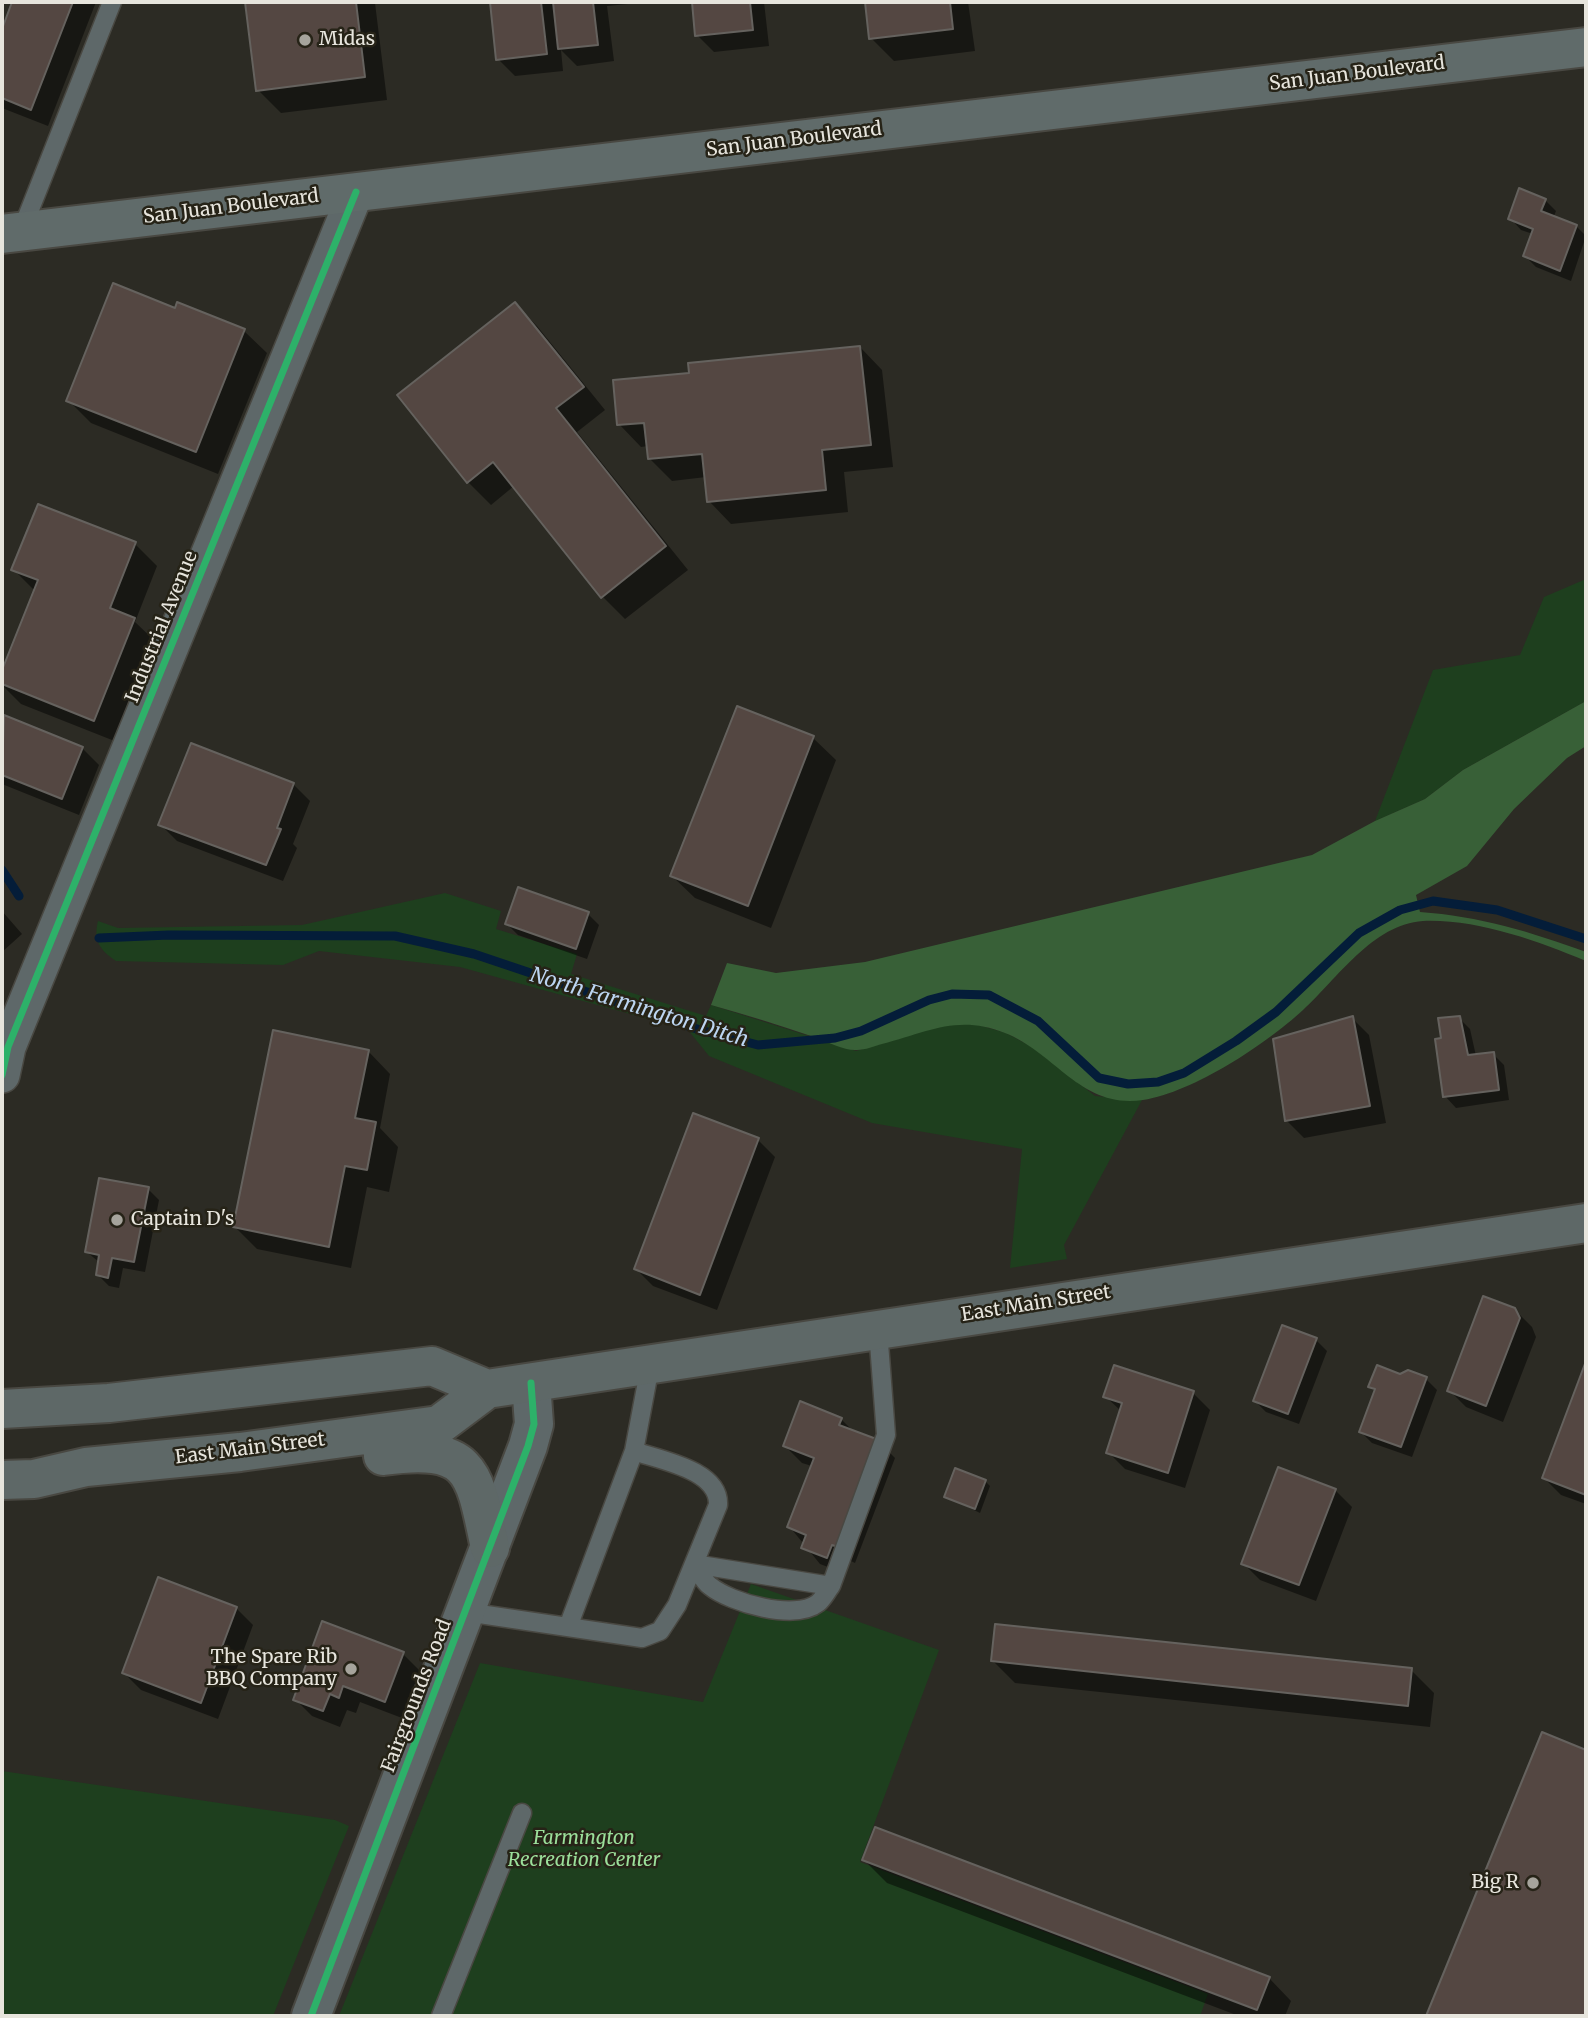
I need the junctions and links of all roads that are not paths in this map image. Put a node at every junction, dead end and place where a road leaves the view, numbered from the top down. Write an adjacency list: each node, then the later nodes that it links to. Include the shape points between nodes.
1 (113, 2): 4 (lane)
2 (1586, 47): 3 (main road, San Juan Boulevard)
3 (356, 192): 4 (main road, San Juan Boulevard); 5 (street, Industrial Avenue, via 8,1047)
4 (12, 233)
5 (2, 1075)
6 (1586, 1223): 7 (main road, East Main Street)
7 (878, 1330): 8 (main road, East Main Street); 16 (lane, via 886,1435)
8 (650, 1366): 9 (main road, East Main Street); 12 (lane)
9 (531, 1383): 10 (main road, East Main Street); 14 (street, Fairgrounds Road, via 534,1424)
10 (487, 1389): 11 (main road, via 432,1366 109,1403); 13 (main road, East Main Street, via 439,1425 86,1467)
11 (2, 1409)
12 (634, 1451): 15 (lane, via 706,1478 718,1495); 18 (lane)
13 (18, 1480): 14 (main road, via 93,1489 433,1452 461,1464 470,1474)
14 (491, 1548): 17 (street, Fairgrounds Road)
15 (694, 1564): 16 (lane); 16 (lane, via 708,1586 734,1599 773,1609 801,1611 818,1603); 18 (lane, via 660,1631 642,1638)
16 (831, 1586)
17 (466, 1612): 18 (lane); 20 (street, Fairgrounds Road)
18 (568, 1627)
19 (522, 1813): 21 (lane)
20 (311, 2016)
21 (441, 2016)

